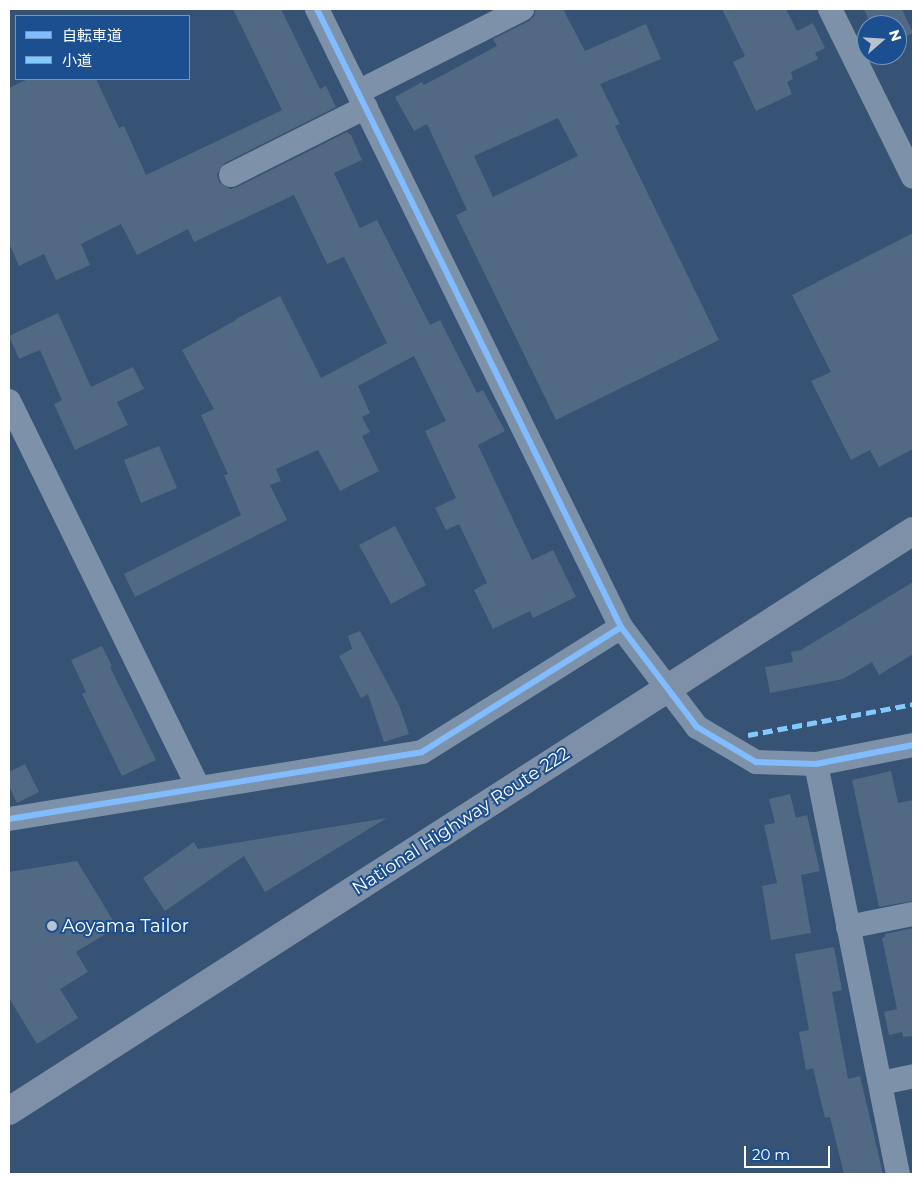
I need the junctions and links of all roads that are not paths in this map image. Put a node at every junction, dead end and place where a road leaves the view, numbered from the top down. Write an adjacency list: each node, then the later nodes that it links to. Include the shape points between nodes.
1 (317, 9): 4 (street)
2 (522, 9): 4 (street)
3 (830, 9): 6 (street)
4 (362, 100): 5 (street); 9 (street)
5 (231, 175)
6 (913, 177)
7 (9, 402): 13 (street)
8 (913, 532): 10 (highway, National Highway Route 222)
9 (621, 627): 10 (street); 13 (street, via 422,752)
10 (666, 688): 12 (street, via 697,727 756,762); 19 (highway, National Highway Route 222)
11 (913, 745): 12 (street)
12 (816, 764): 16 (street)
13 (199, 788): 14 (street)
14 (9, 819)
15 (913, 914): 16 (street)
16 (848, 927): 18 (street)
17 (913, 1076): 18 (street)
18 (881, 1082): 20 (street)
19 (9, 1111)
20 (898, 1174)

